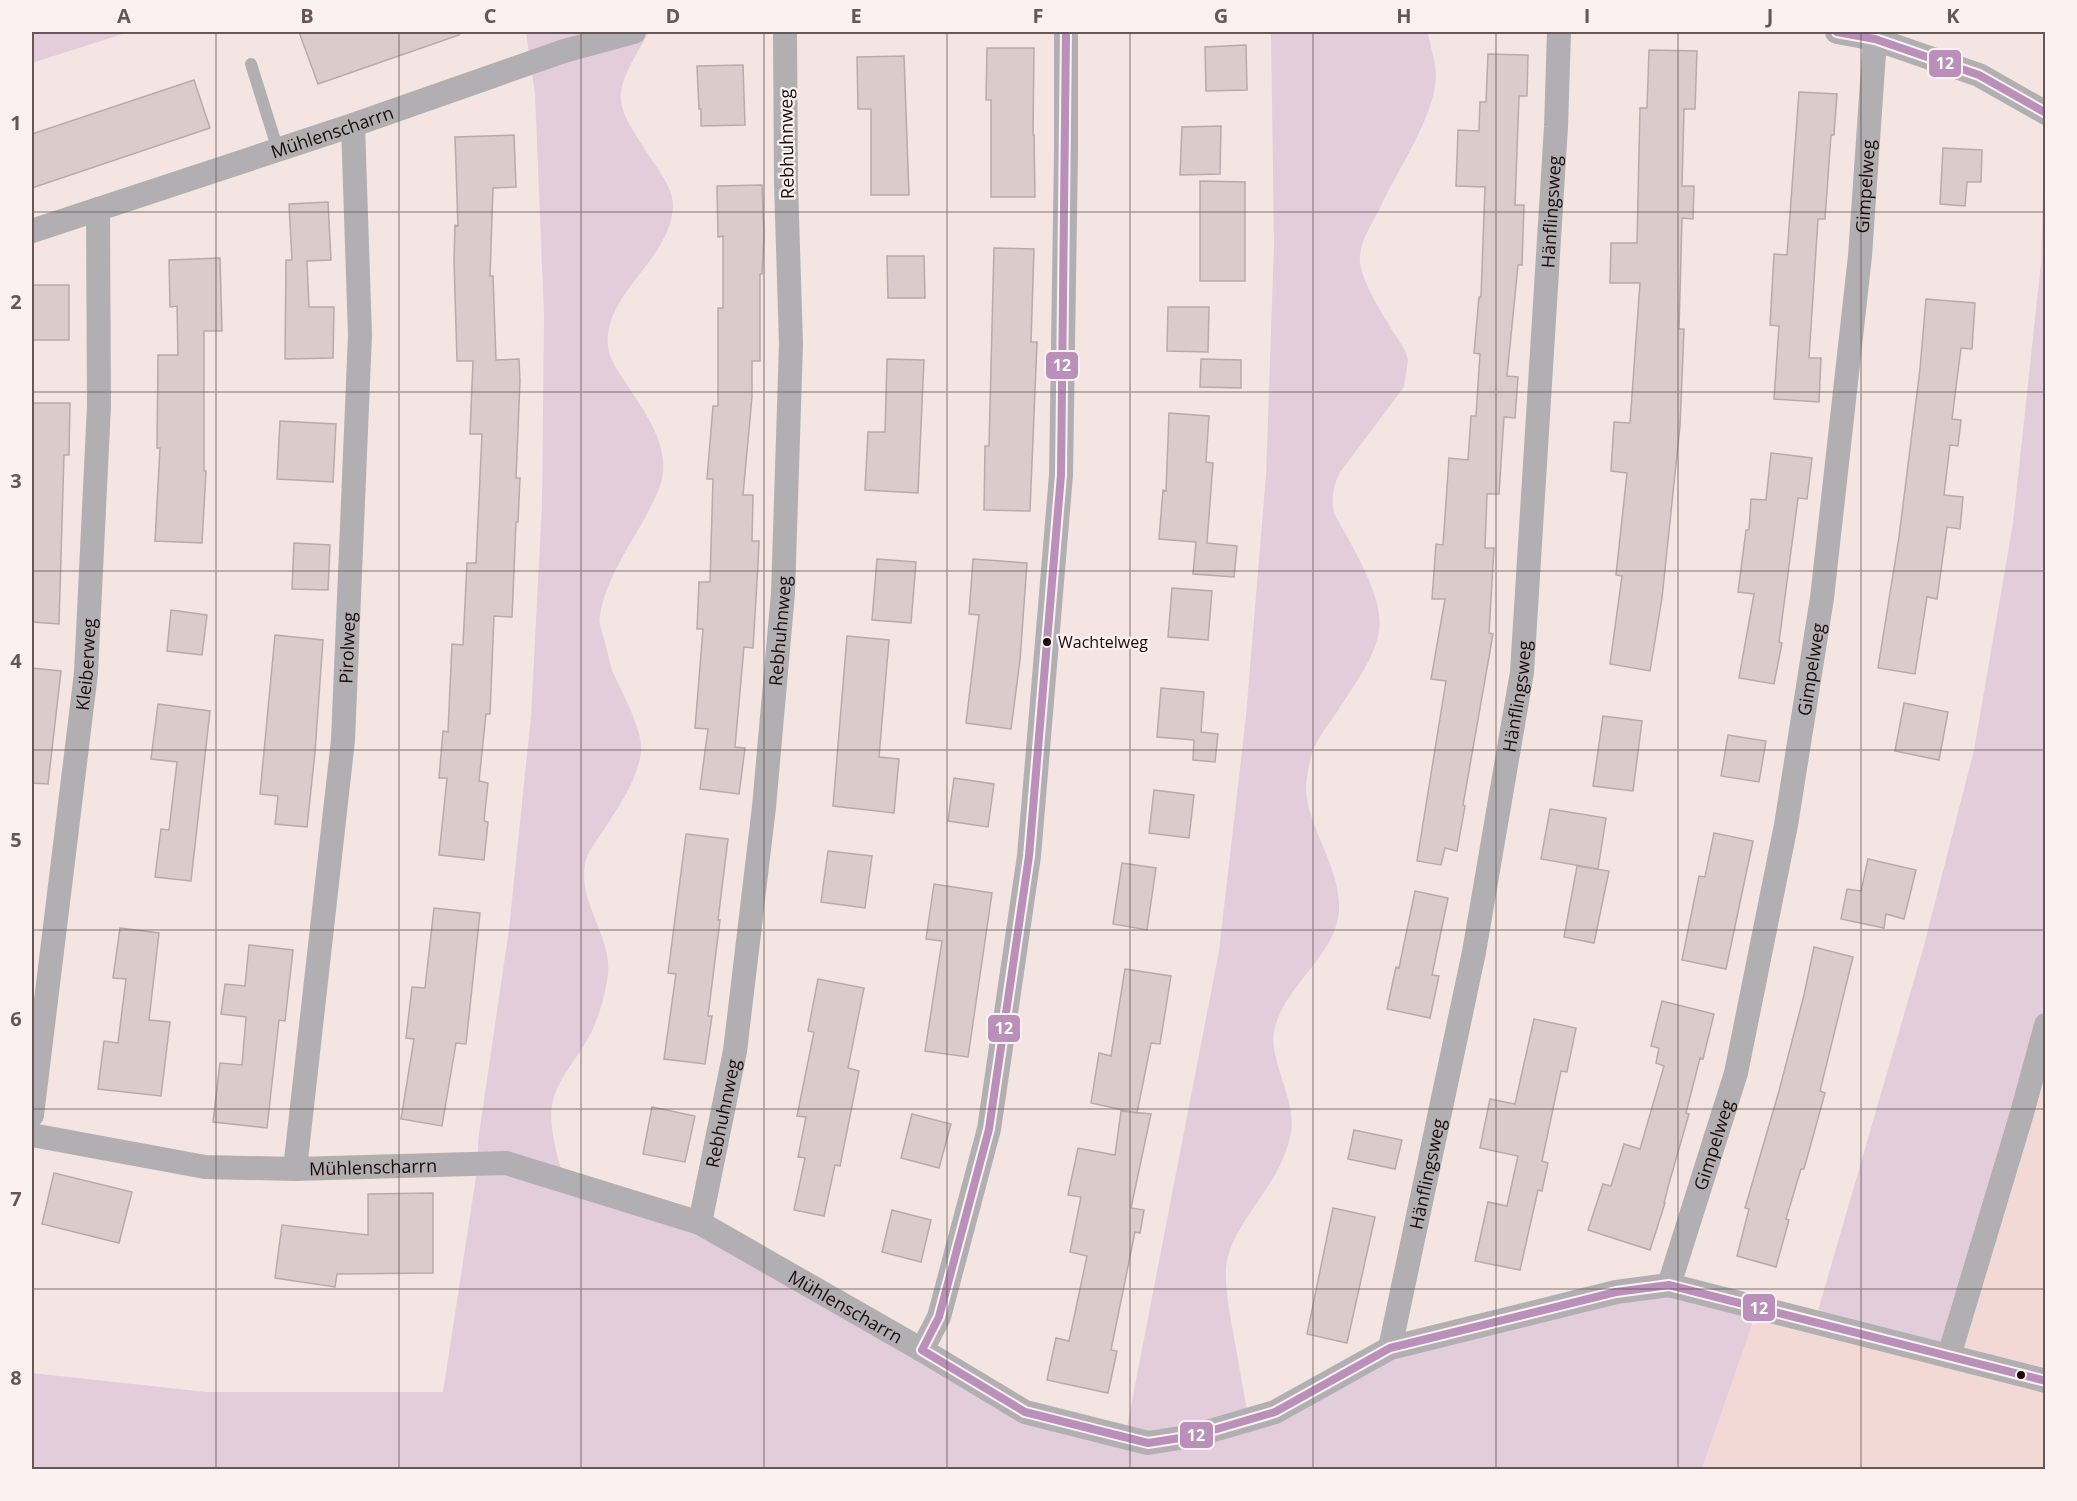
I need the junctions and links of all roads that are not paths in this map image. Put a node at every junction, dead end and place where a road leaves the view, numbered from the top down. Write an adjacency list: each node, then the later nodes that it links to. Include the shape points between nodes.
1 (634, 32): 9 (street, Mühlenscharrn, via 564,51)
2 (785, 32): 17 (street, Rebhuhnweg, via 791,344 783,593 764,807 735,1051)
3 (1066, 32): 20 (street, via 1061,475 1029,856 989,1129 939,1317)
4 (1559, 32): 19 (street, Hänflingsweg, via 1522,672 1474,952)
5 (1838, 32): 6 (street)
6 (1875, 39): 8 (street, via 1979,75); 18 (street, Gimpelweg, via 1860,256 1822,598 1786,825 1736,1073)
7 (251, 64): 10 (lane)
8 (2046, 113)
9 (352, 125): 10 (street, Mühlenscharrn); 16 (street, Pirolweg, via 360,335 343,740)
10 (278, 150): 11 (street, Mühlenscharrn)
11 (98, 209): 12 (street, Mühlenscharrn); 14 (street, Kleiberweg, via 99,406 86,673)
12 (32, 231)
13 (2046, 1025): 21 (street)
14 (32, 1115)
15 (32, 1135): 16 (street, Mühlenscharrn, via 205,1167)
16 (295, 1168): 17 (street, Mühlenscharrn, via 506,1163)
17 (700, 1223): 20 (street, Mühlenscharrn)
18 (1669, 1285): 19 (street, Mühlenscharrn, via 1616,1292); 21 (street)
19 (1390, 1348): 20 (street, Mühlenscharrn, via 1275,1412 1193,1436 1148,1443 1024,1412)
20 (922, 1350)
21 (1949, 1356): 22 (street)
22 (2046, 1381)

